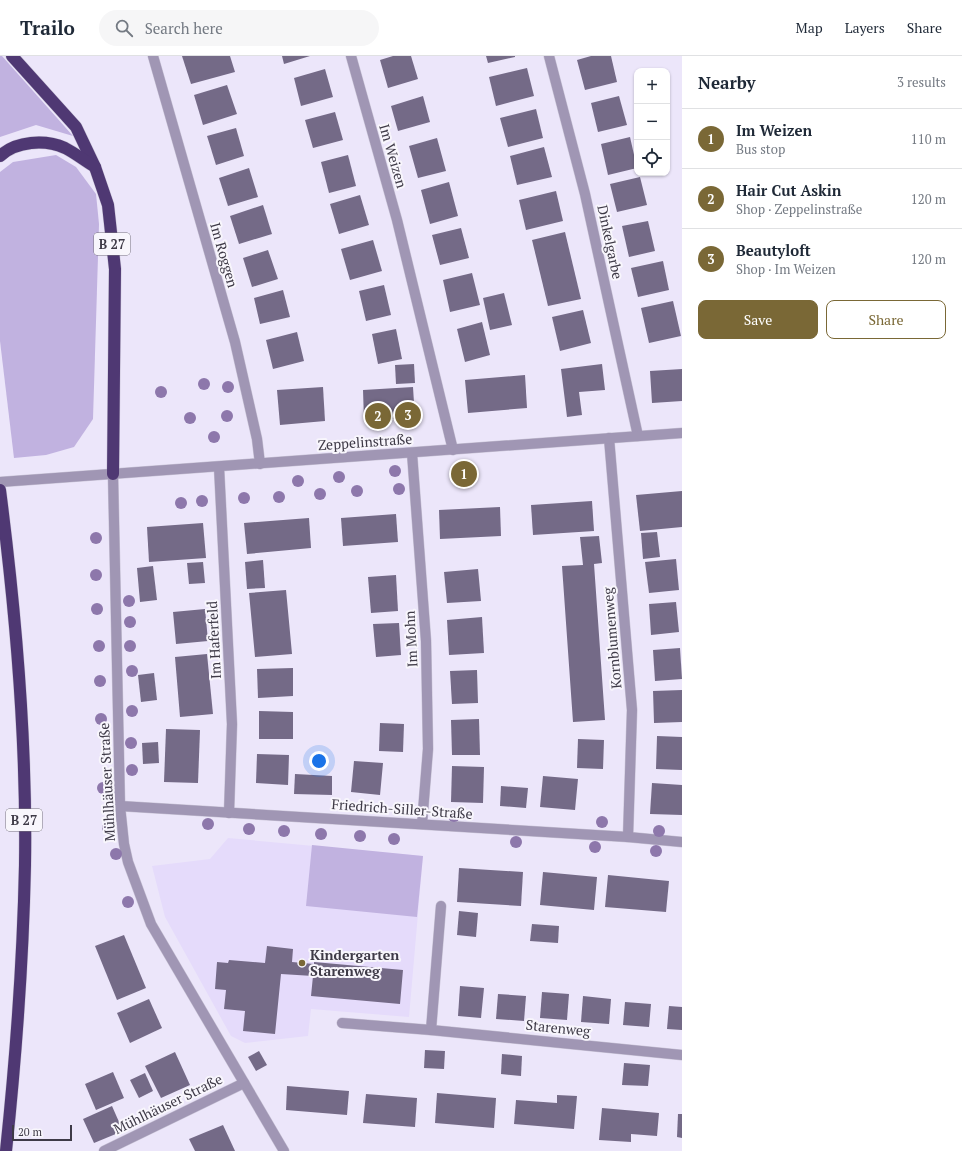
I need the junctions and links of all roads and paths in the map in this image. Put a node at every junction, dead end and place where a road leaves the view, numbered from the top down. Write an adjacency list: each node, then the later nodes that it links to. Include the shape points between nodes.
1 (12, 56): 6 (highway, B 27, via 76,127)
2 (153, 56): 12 (street, Im Roggen, via 235,342 257,439)
3 (351, 56): 10 (street, Im Weizen, via 397,220)
4 (549, 56): 8 (street, Dinkelgarbe, via 585,194)
5 (0, 156): 6 (highway, via 24,143 43,143 64,148)
6 (95, 167): 14 (highway, B 27, via 108,205 115,269)
7 (682, 433): 8 (street, Zeppelinstraße)
8 (638, 436): 9 (street, Zeppelinstraße)
9 (609, 438): 10 (street, Zeppelinstraße); 20 (street, Kornblumenweg, via 632,710)
10 (453, 450): 11 (street, Zeppelinstraße)
11 (412, 453): 12 (street, Zeppelinstraße); 19 (street, Im Mohn, via 426,641 428,749)
12 (260, 464): 13 (street, Zeppelinstraße)
13 (219, 467): 14 (street, Zeppelinstraße); 18 (street, Im Haferfeld, via 232,724)
14 (112, 474): 15 (street, Zeppelinstraße); 17 (street, Mühlhäuser Straße)
15 (0, 482)
16 (0, 490): 27 (highway, B 27, via 18,667 23,750 25,864 21,962)
17 (120, 806): 18 (street, Friedrich-Siller-Straße); 26 (street, Mühlhäuser Straße, via 128,862 151,924)
18 (229, 812): 19 (street, Friedrich-Siller-Straße)
19 (422, 824): 20 (street, Friedrich-Siller-Straße)
20 (628, 837): 21 (street, Friedrich-Siller-Straße)
21 (682, 842)
22 (441, 906): 24 (street)
23 (342, 1023): 24 (street, Starenweg)
24 (431, 1030): 25 (street, Starenweg)
25 (682, 1055)
26 (244, 1082): 28 (street, Mühlhäuser Straße); 29 (street, Mühlhäuser Straße)
27 (6, 1151)
28 (104, 1151)
29 (284, 1151)

